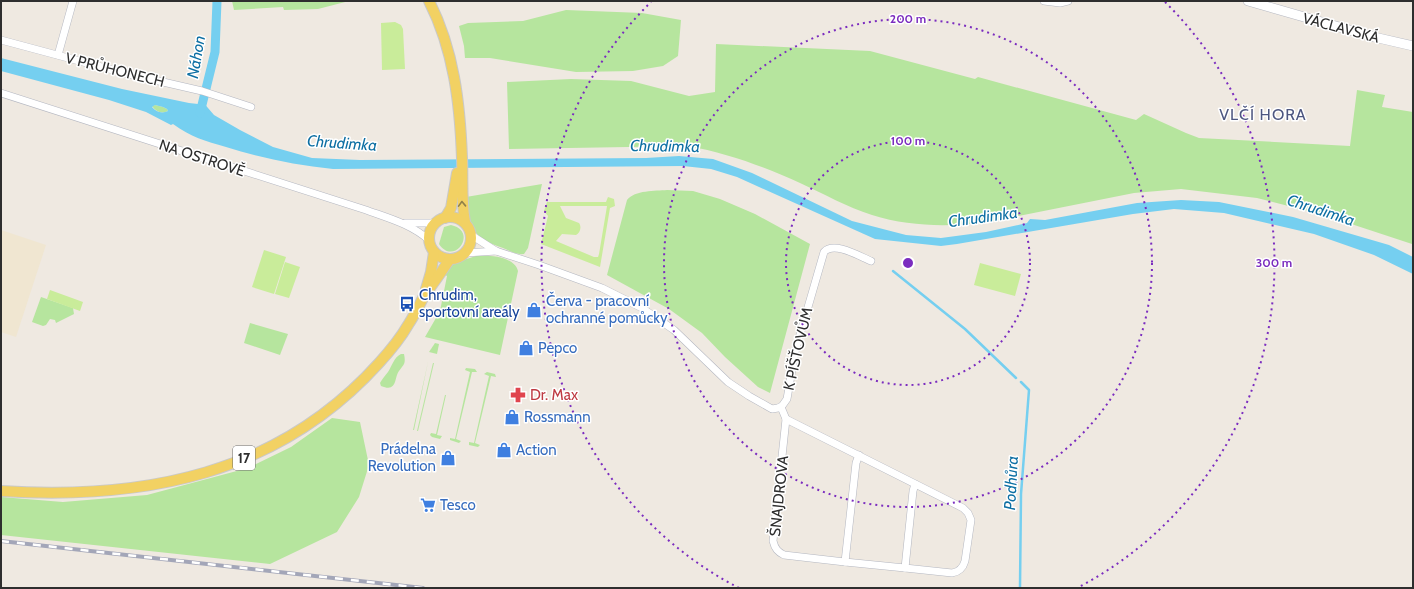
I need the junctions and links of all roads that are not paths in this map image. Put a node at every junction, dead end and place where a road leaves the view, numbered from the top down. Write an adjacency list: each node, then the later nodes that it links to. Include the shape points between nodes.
1 (73, 1): 11 (street)
2 (423, 1): 9 (main road)
3 (429, 1): 9 (main road)
4 (1044, 1): 5 (street)
5 (1068, 1)
6 (1248, 1): 7 (street, VÁCLAVSKÁ)
7 (1270, 4): 10 (street, VÁCLAVSKÁ)
8 (1, 40): 11 (street, V PRŮHONECH)
9 (445, 42): 14 (main road, via 456,85 462,146)
10 (1413, 46)
11 (58, 56): 13 (street, V PRŮHONECH, via 205,92)
12 (1, 93): 17 (street, NA OSTROVĚ)
13 (251, 106)
14 (459, 185): 15 (main road); 16 (main road, one-way to 14)
15 (445, 218): 16 (main road, via 459,218); 18 (main road)
16 (464, 222): 19 (main road)
17 (404, 223): 18 (street, NA OSTROVĚ); 20 (street, NA OSTROVĚ)
18 (435, 223): 20 (main road)
19 (471, 235): 21 (street); 23 (main road)
20 (429, 240): 22 (main road)
21 (496, 251): 23 (street); 27 (street, K PÍŠŤOVŮM, via 588,283 648,312 674,330 718,374 737,388 769,408)
22 (434, 252): 24 (main road); 26 (main road, 17)
23 (466, 252): 24 (main road, via 462,256)
24 (450, 259): 26 (main road, 17)
25 (871, 261): 27 (street, K PÍŠŤOVŮM, via 834,247 824,252 795,352 787,398)
26 (424, 297): 31 (main road, 17, via 400,336 363,380 316,420 274,446 210,470 138,487 69,493)
27 (781, 407): 28 (street, ŠNAJDROVA)
28 (786, 419): 29 (street, ŠNAJDROVA); 32 (street, ŠNAJDROVA, via 774,546 784,555)
29 (859, 455): 30 (street, ŠNAJDROVA); 32 (street)
30 (915, 484): 33 (street); 33 (street, ŠNAJDROVA, via 966,511 971,520 964,565 956,573)
31 (1, 491)
32 (845, 562): 33 (street, ŠNAJDROVA)
33 (905, 568)

